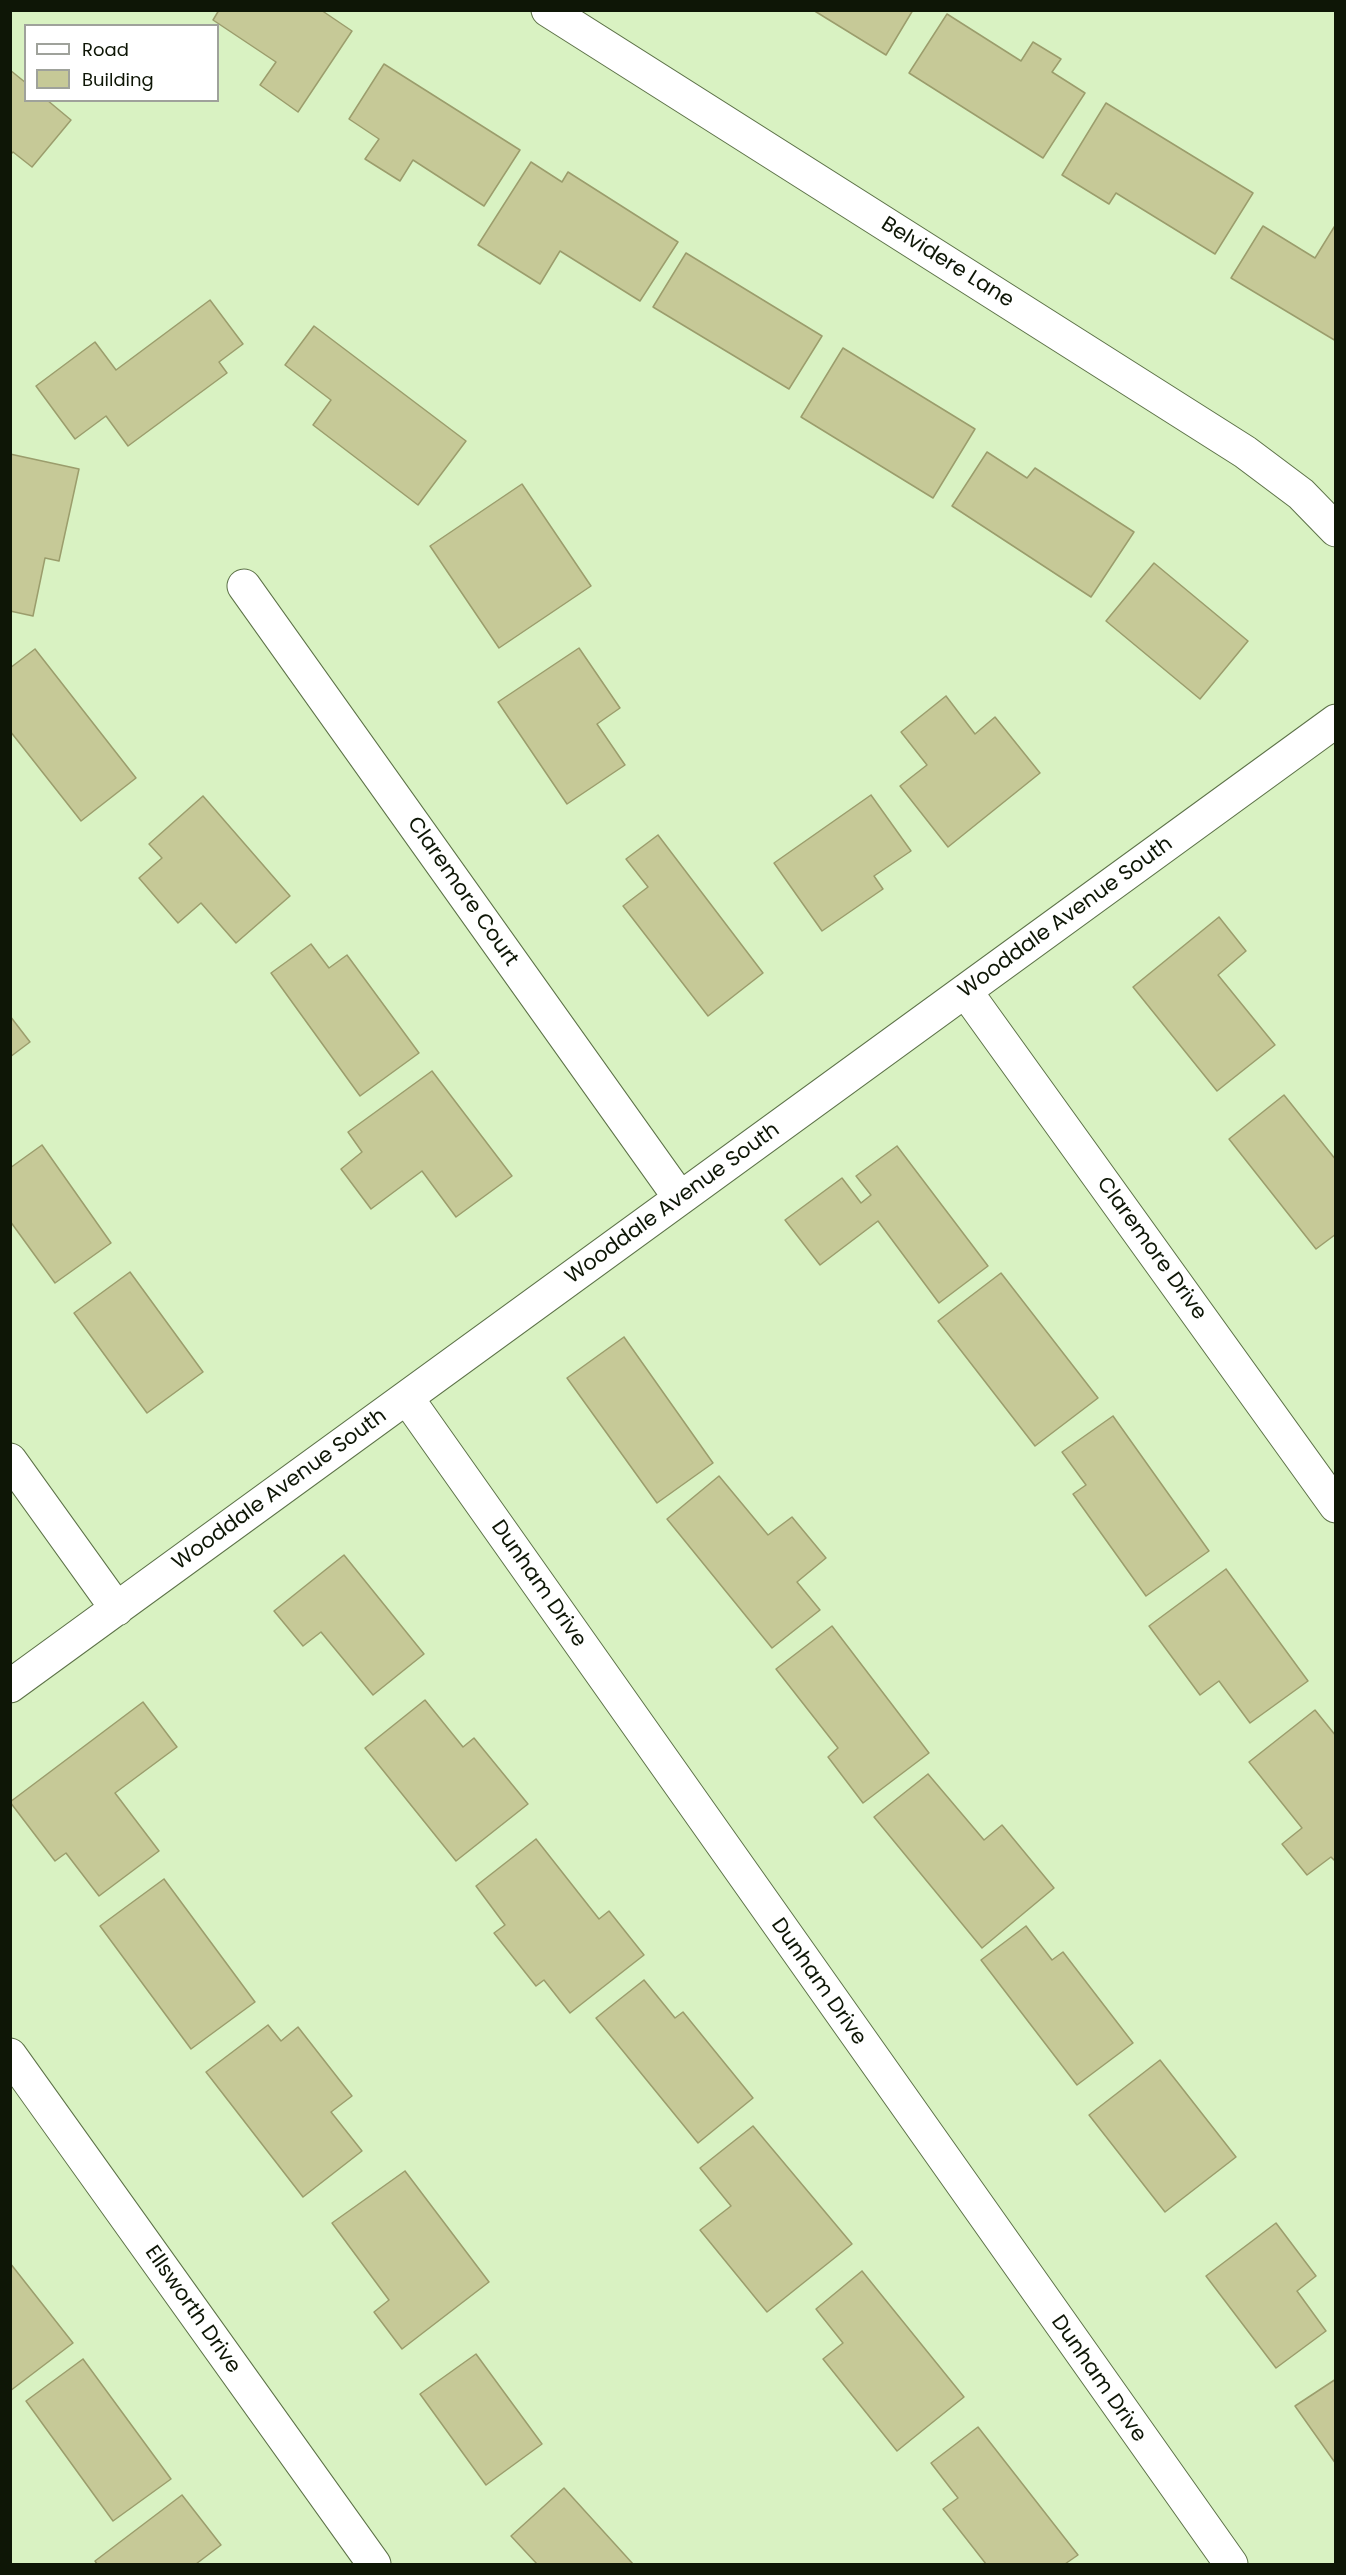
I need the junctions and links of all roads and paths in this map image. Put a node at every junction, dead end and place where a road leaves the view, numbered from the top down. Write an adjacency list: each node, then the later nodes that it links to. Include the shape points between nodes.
1 (548, 10): 2 (street, Belvidere Lane, via 1245,452 1301,494)
2 (1335, 530)
3 (244, 586): 6 (street, Claremore Court)
4 (1335, 721): 5 (street, Wooddale Avenue South)
5 (966, 992): 6 (street, Wooddale Avenue South); 9 (street, Claremore Drive)
6 (680, 1198): 7 (street, Wooddale Avenue South)
7 (407, 1398): 10 (street, Wooddale Avenue South); 14 (street, Dunham Drive)
8 (10, 1460): 10 (street)
9 (1335, 1506)
10 (117, 1609): 11 (street, Wooddale Avenue South)
11 (10, 1686)
12 (10, 2055): 13 (street, Ellsworth Drive)
13 (374, 2565)
14 (1231, 2565)

